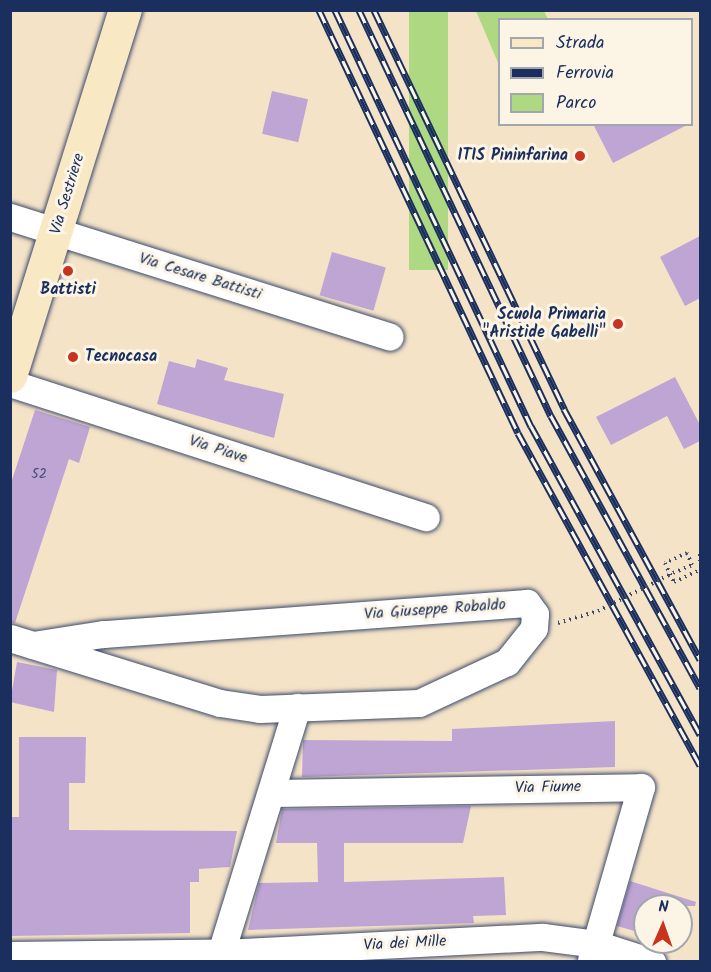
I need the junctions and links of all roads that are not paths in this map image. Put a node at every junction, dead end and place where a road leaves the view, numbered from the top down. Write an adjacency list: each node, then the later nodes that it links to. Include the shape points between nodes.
1 (125, 10): 3 (main road, Via Sestriere)
2 (10, 217): 3 (street, Via Cesare Battisti)
3 (57, 232): 4 (street, Via Cesare Battisti); 5 (main road, Via Sestriere)
4 (390, 337)
5 (10, 376)
6 (10, 383): 7 (street, Via Piave)
7 (426, 517)
8 (22, 641): 9 (street, Via Giuseppe Robaldo, via 220,704); 9 (street, Via Giuseppe Robaldo, via 527,603 535,614 534,628 507,662 419,703)
9 (297, 706): 10 (street)
10 (272, 793): 12 (street, Via Fiume, via 641,787); 14 (street)
11 (407, 953): 12 (street, Via dei Mille, via 543,937); 14 (street, Via dei Mille)
12 (593, 953): 15 (street, Via dei Mille)
13 (10, 955): 14 (street, Via dei Mille)
14 (219, 957)
15 (652, 962)

